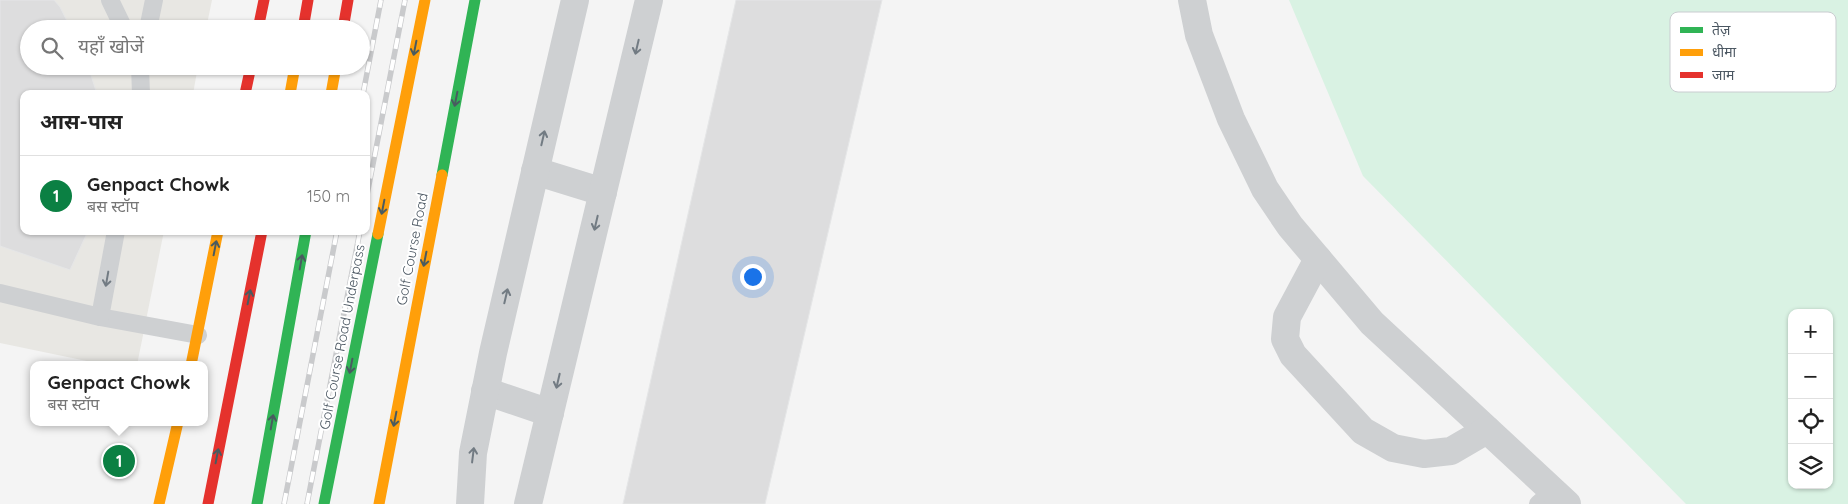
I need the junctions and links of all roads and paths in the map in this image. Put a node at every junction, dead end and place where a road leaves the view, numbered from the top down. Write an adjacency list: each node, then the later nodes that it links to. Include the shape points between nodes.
1 (110, 0): 11 (lane)
2 (154, 0): 12 (lane)
3 (264, 0): 13 (main road)
4 (308, 0): 14 (main road)
5 (348, 0): 15 (main road)
6 (424, 0): 43 (main road, Golf Course Road Underpass, one-way to 43)
7 (475, 0): 44 (main road, Golf Course Road, one-way to 44)
8 (575, 0): 24 (street, one-way to 8)
9 (649, 0): 25 (street, one-way to 25)
10 (1192, 0): 30 (street, via 1199,35 1231,119 1260,180 1290,226)
11 (120, 20)
12 (150, 20)
13 (260, 20)
14 (305, 20)
15 (345, 20)
16 (140, 75): 20 (lane)
17 (249, 75): 21 (main road)
18 (293, 75): 22 (main road)
19 (334, 75): 23 (main road)
20 (141, 90)
21 (247, 90)
22 (291, 90)
23 (332, 90)
24 (535, 171): 25 (street); 35 (street, one-way to 24)
25 (603, 192): 36 (street, one-way to 36)
26 (115, 235): 32 (lane, one-way to 32)
27 (217, 235): 33 (main road, one-way to 27)
28 (261, 235): 41 (main road, one-way to 28)
29 (305, 235): 42 (main road, one-way to 29)
30 (1318, 259): 38 (street, via 1372,322); 38 (street, via 1287,317 1285,339 1293,355 1363,431 1393,448 1424,454 1451,451)
31 (0, 293): 32 (lane)
32 (100, 317): 33 (lane)
33 (198, 335): 34 (main road)
34 (192, 361)
35 (485, 391): 36 (street); 45 (street, one-way to 35, via 473,453)
36 (550, 412): 46 (street)
37 (177, 426): 40 (main road)
38 (1487, 430): 39 (street)
39 (1553, 500)
40 (159, 504)
41 (208, 504)
42 (257, 504)
43 (324, 504)
44 (379, 504)
45 (470, 504)
46 (528, 504)

